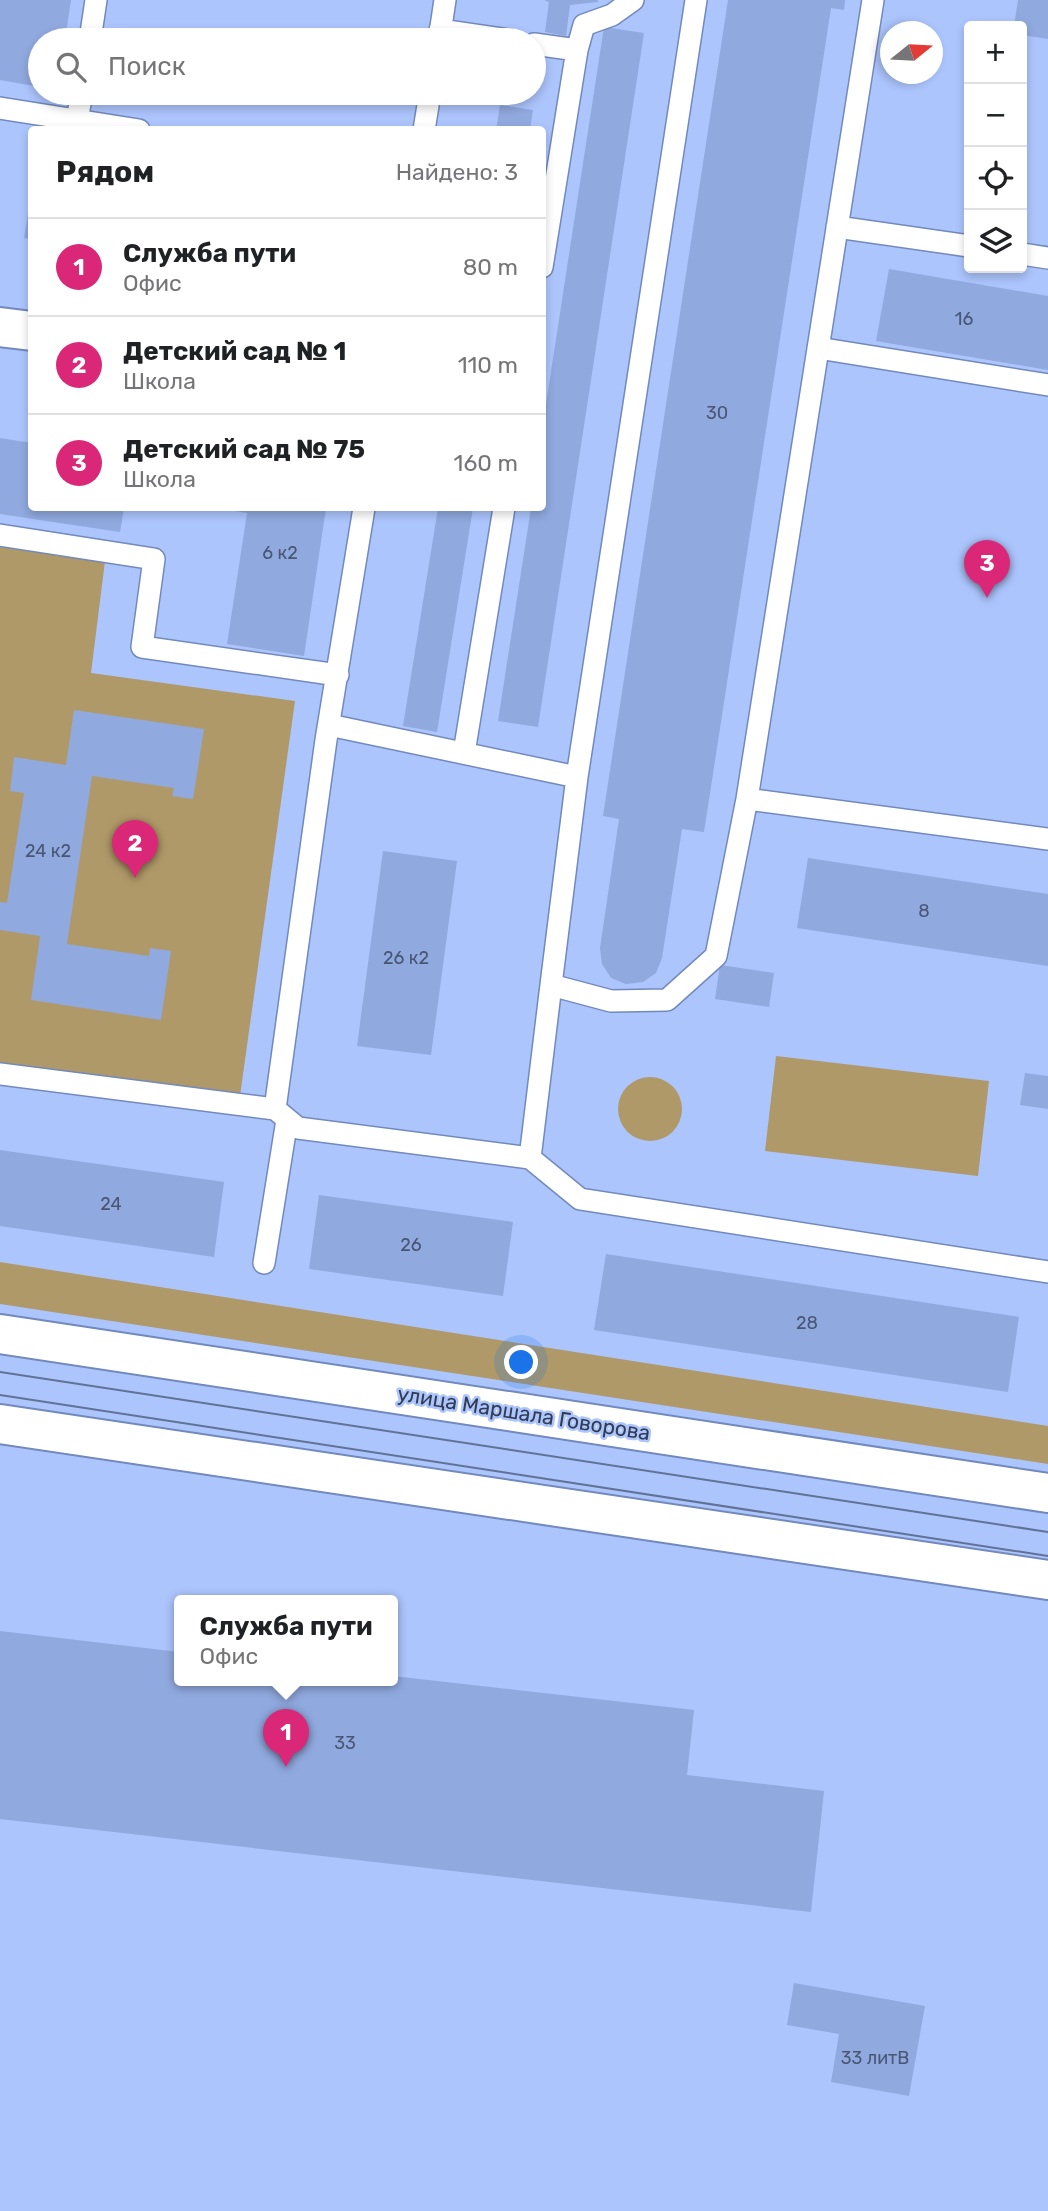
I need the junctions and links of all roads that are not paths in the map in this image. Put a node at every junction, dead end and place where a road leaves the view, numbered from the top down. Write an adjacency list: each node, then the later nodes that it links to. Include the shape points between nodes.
1 (96, 0): 6 (lane)
2 (445, 0): 7 (lane)
3 (633, 0): 9 (lane, via 612,15 584,25)
4 (696, 0): 31 (lane)
5 (873, 0): 16 (lane)
6 (92, 28)
7 (441, 28)
8 (546, 46): 9 (lane)
9 (577, 50): 17 (lane)
10 (80, 105): 13 (lane)
11 (428, 105): 15 (lane)
12 (0, 108): 13 (lane)
13 (77, 120): 14 (lane)
14 (114, 126)
15 (425, 126)
16 (837, 227): 18 (lane); 23 (lane)
17 (546, 243)
18 (964, 245)
19 (1027, 255): 20 (lane)
20 (1048, 258)
21 (0, 327): 22 (main road)
22 (28, 330)
23 (818, 348): 24 (lane); 32 (lane)
24 (1048, 385)
25 (364, 511): 28 (lane)
26 (504, 511): 30 (lane)
27 (0, 535): 28 (lane, via 154,559 142,647)
28 (338, 675): 29 (lane)
29 (329, 725): 30 (lane); 36 (lane)
30 (464, 753): 31 (lane)
31 (577, 777): 34 (lane)
32 (747, 799): 33 (lane); 34 (lane, via 716,956 667,1000 611,1001)
33 (1048, 839)
34 (551, 985): 37 (lane)
35 (0, 1074): 36 (lane)
36 (281, 1115): 37 (lane, via 298,1128); 38 (lane)
37 (530, 1158): 39 (lane, via 580,1199)
38 (264, 1263)
39 (1048, 1272)
40 (0, 1334): 42 (main road, улица Маршала Говорова)
41 (0, 1424): 43 (main road)
42 (1048, 1493)
43 (1048, 1580)

